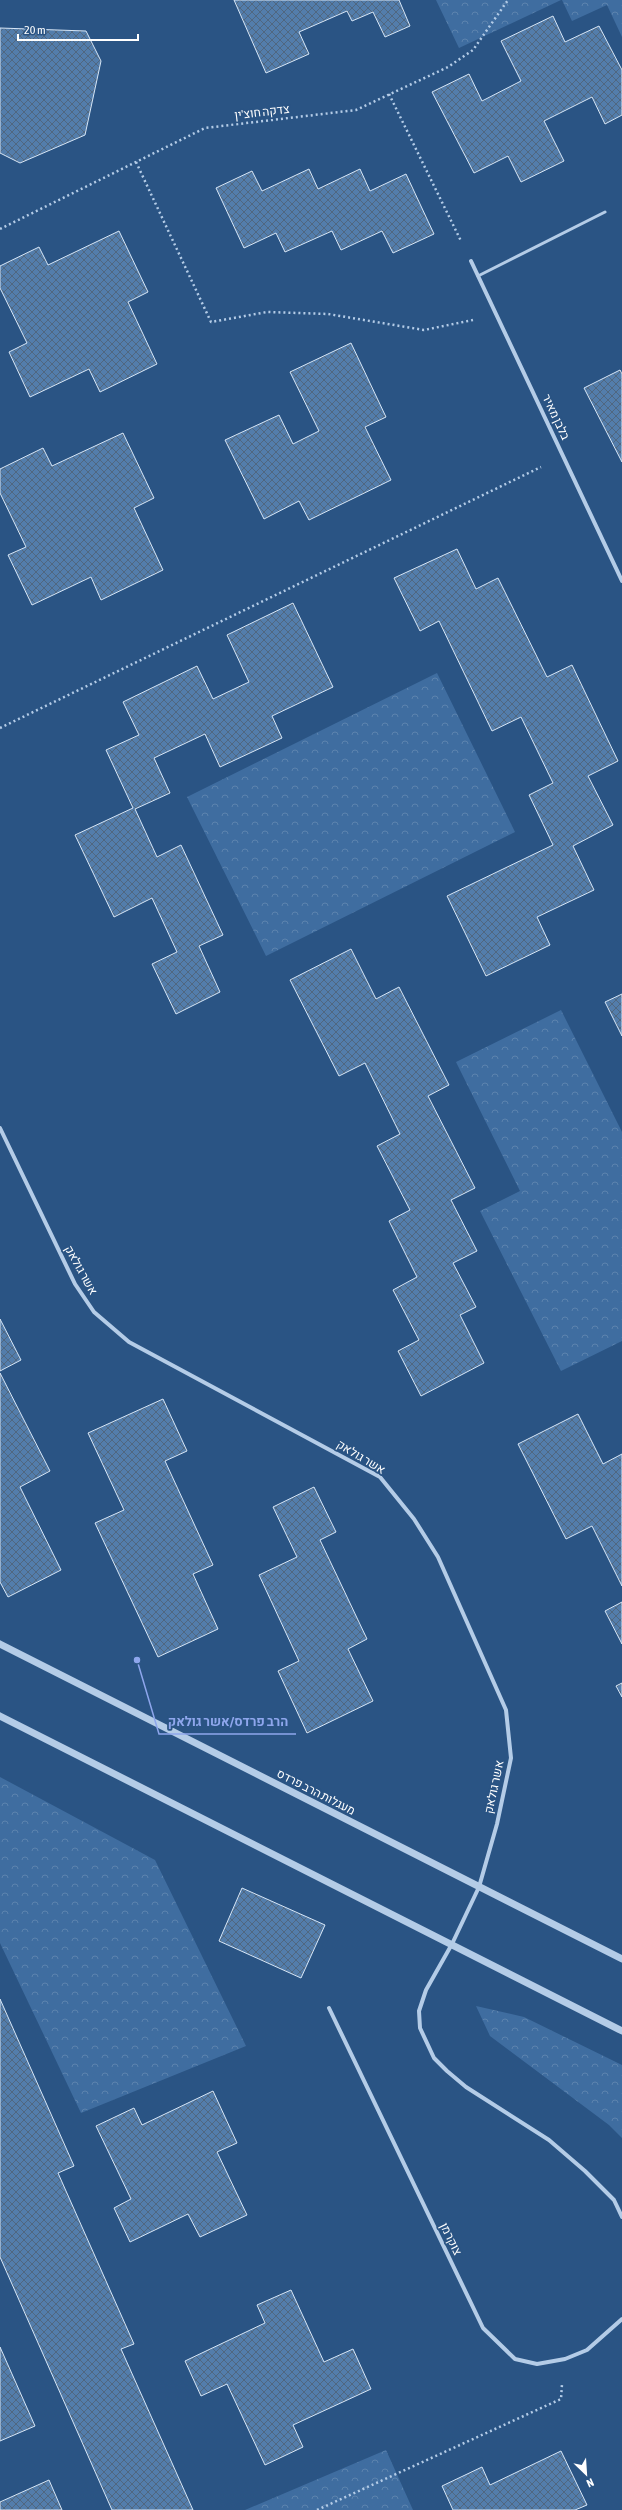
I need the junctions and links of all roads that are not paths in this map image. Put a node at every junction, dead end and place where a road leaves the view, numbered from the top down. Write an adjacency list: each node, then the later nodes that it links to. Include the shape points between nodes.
1 (605, 212): 3 (lane)
2 (471, 261): 3 (street, בלבן מאיר)
3 (478, 276): 4 (street, בלבן מאיר)
4 (622, 581)
5 (0, 1128): 8 (street, אשר גולאק, via 74,1284 94,1312 129,1342 380,1477 418,1525 438,1557 506,1710 511,1758 497,1824)
6 (0, 1644): 8 (street, מעגלות הרב פרדס)
7 (0, 1716): 9 (street)
8 (479, 1887): 9 (street, אשר גולאק); 10 (street, מעגלות הרב פרדס)
9 (452, 1944): 12 (street); 13 (street, via 426,1990 419,2011 420,2028 434,2058 466,2087 549,2140 585,2170 614,2200)
10 (622, 1959)
11 (329, 2008): 14 (street, צוקרמן, via 483,2328 516,2359 537,2364 565,2359 588,2350)
12 (622, 2031)
13 (622, 2217)
14 (622, 2319)

